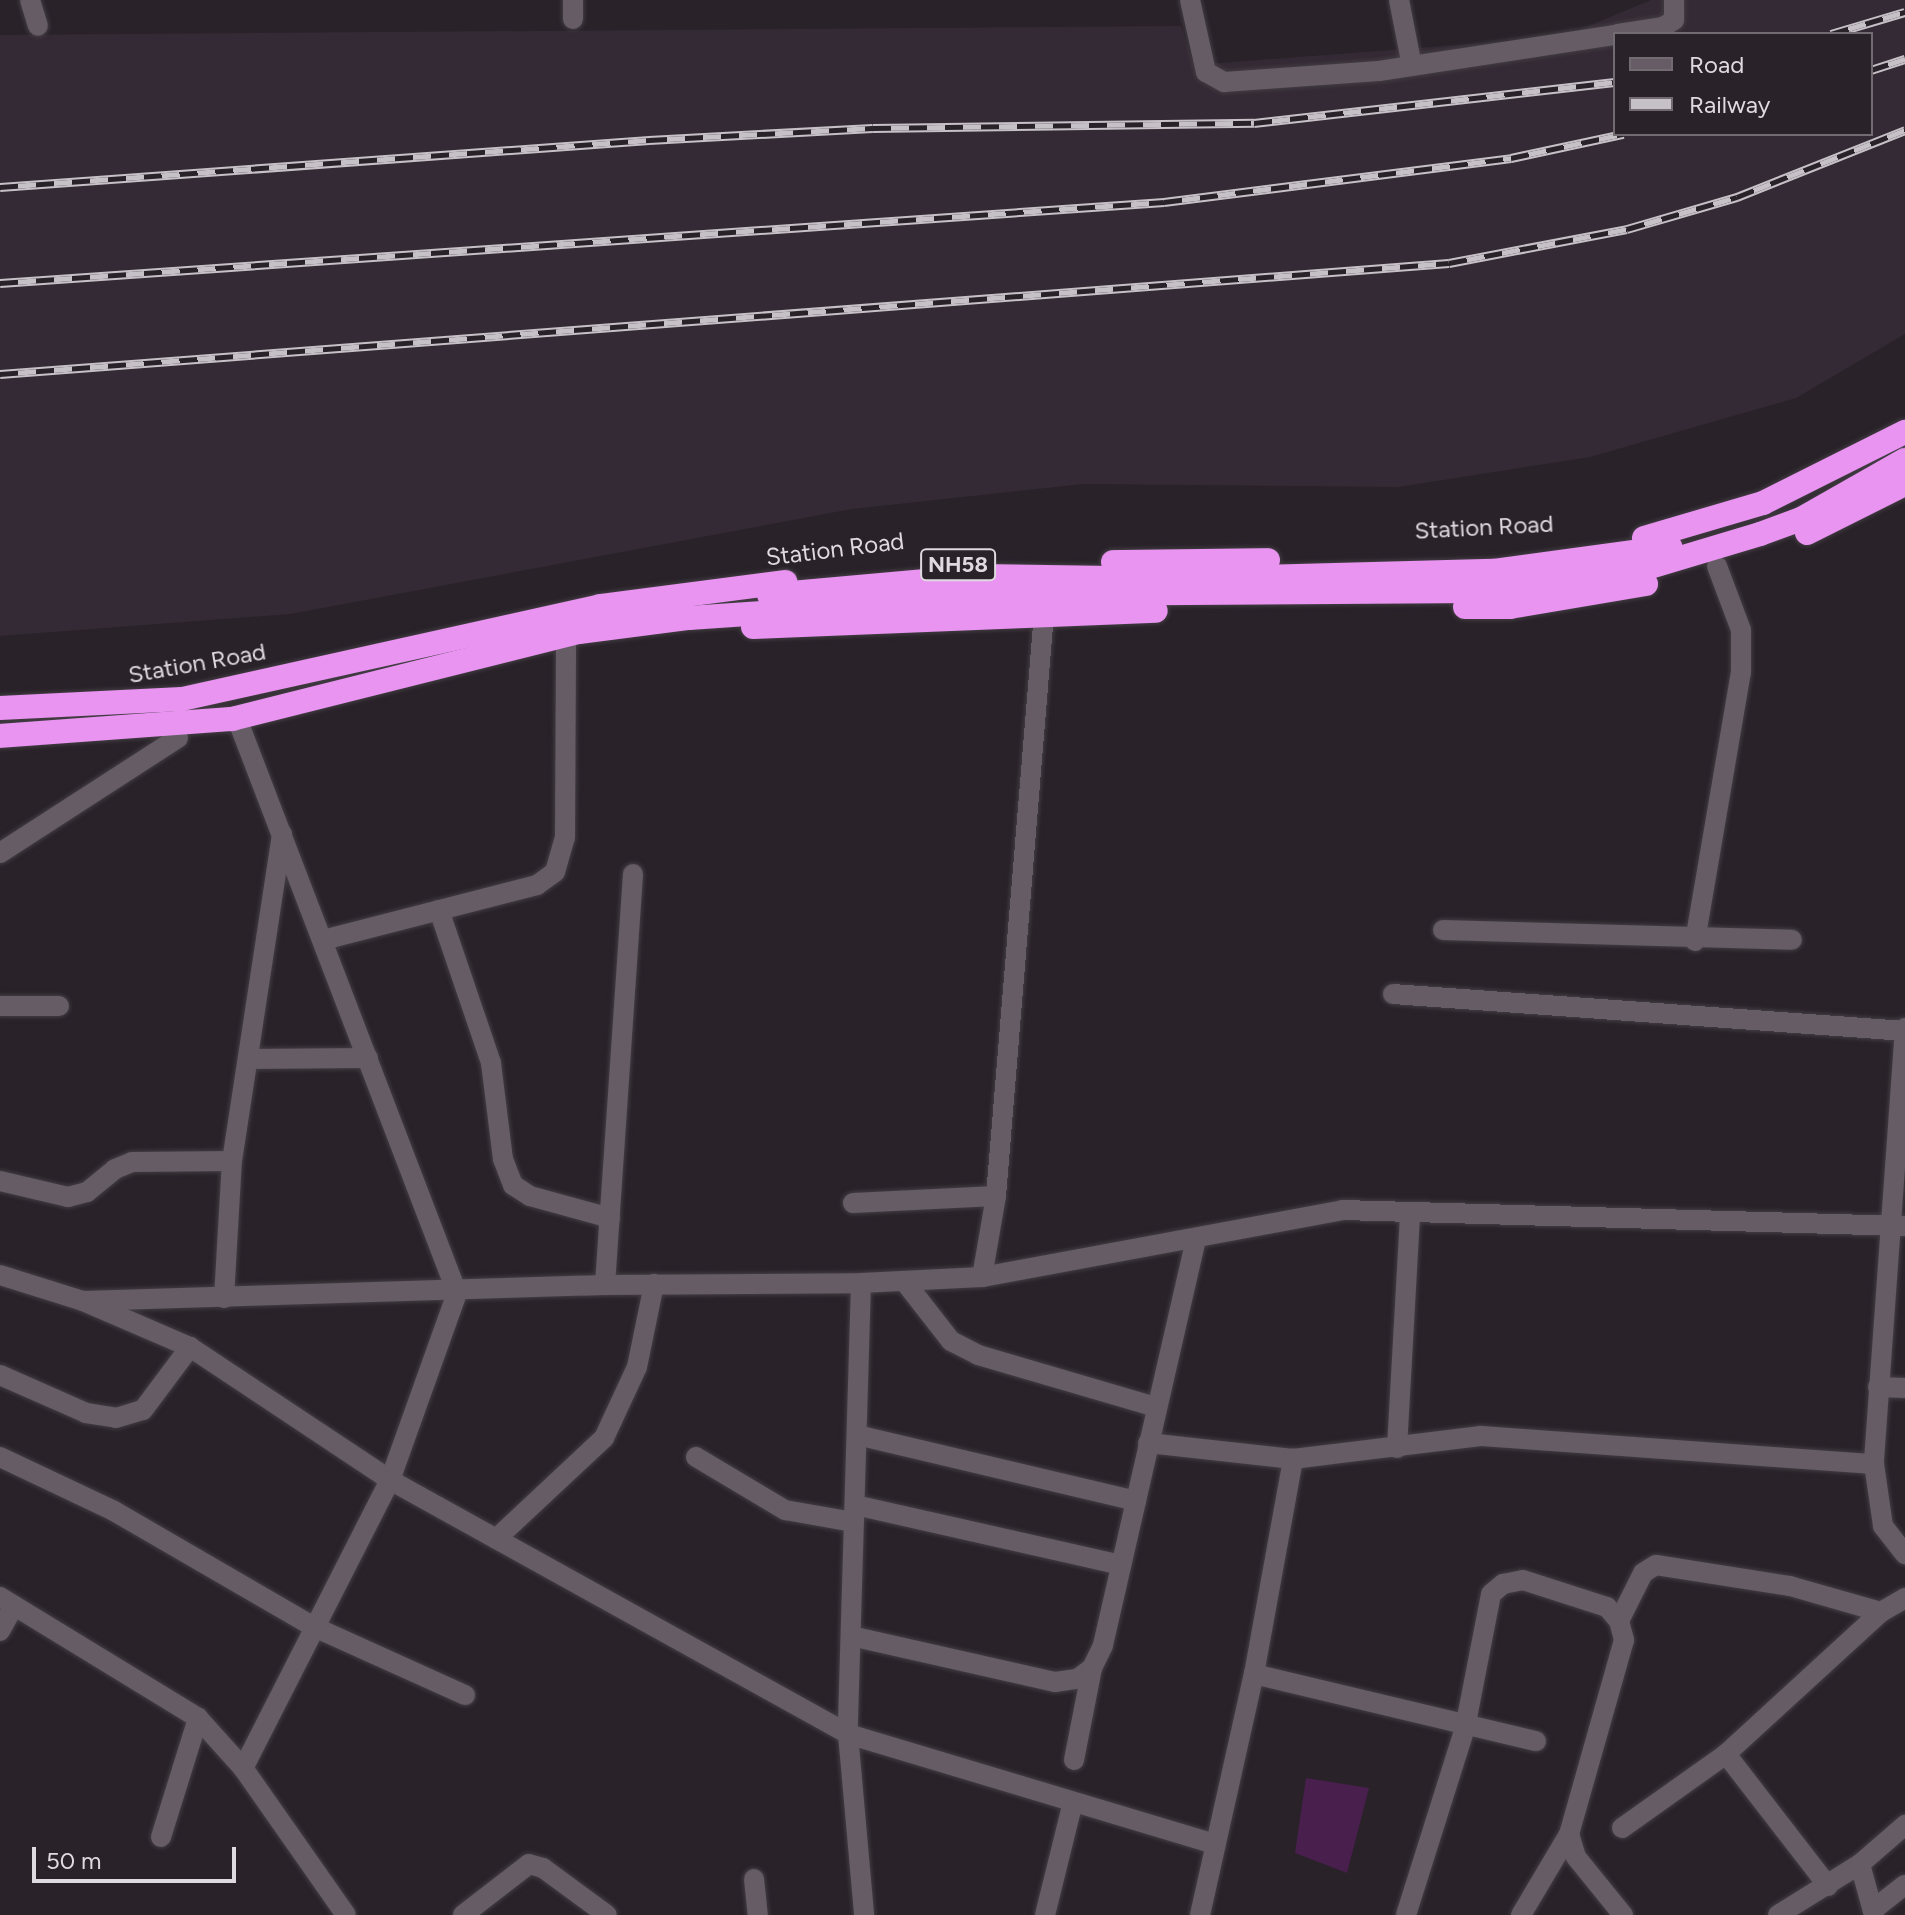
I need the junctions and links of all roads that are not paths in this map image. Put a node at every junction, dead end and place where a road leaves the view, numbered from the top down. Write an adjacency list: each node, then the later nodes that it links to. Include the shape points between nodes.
1 (30, 0): 5 (street)
2 (1190, 0): 8 (street, via 1211,79)
3 (1399, 0): 8 (street)
4 (1674, 0): 6 (street, via 1674,20)
5 (38, 26)
6 (1630, 32)
7 (1613, 35): 8 (street)
8 (1412, 66)
9 (1905, 432): 16 (highway, Station Road / NH58, via 1763,503 1698,525 1605,546 1450,558 1036,563 833,575 600,606 182,699)
10 (1905, 446): 17 (highway, via 1763,518 1667,548 1595,560 1462,572 1179,579 981,576 834,587 524,630 229,706)
11 (1905, 460): 19 (highway, via 1773,529 1650,567 1573,582 1480,591 1028,595 703,616 579,632 232,719)
12 (1905, 484): 13 (highway, NH58, via 1798,537)
13 (1717, 566): 14 (highway, NH58, via 1597,595 1510,607); 29 (street, via 1741,630 1741,672)
14 (1044, 614): 15 (highway, NH58, via 726,629); 38 (street)
15 (566, 645): 18 (highway, NH58); 25 (street, via 565,838 560,863 537,885)
16 (0, 708)
17 (0, 723)
18 (241, 729): 20 (highway, NH58); 22 (street)
19 (0, 736)
20 (178, 738): 21 (highway, NH58); 23 (street)
21 (0, 748)
22 (282, 834): 27 (street); 35 (street)
23 (0, 853)
24 (633, 874): 41 (street)
25 (439, 910): 27 (street); 41 (street, via 491,1063 503,1159 513,1185 530,1196)
26 (1443, 930): 29 (street)
27 (323, 940): 34 (street)
28 (1792, 940): 29 (street)
29 (1695, 941)
30 (1393, 994): 33 (street)
31 (0, 1006): 32 (street)
32 (59, 1006)
33 (1905, 1030): 42 (street)
34 (368, 1058): 35 (street); 50 (street)
35 (248, 1059): 36 (street)
36 (232, 1161): 37 (street, via 132,1162 87,1192 68,1197); 51 (street)
37 (0, 1181)
38 (996, 1196): 39 (street); 45 (street)
39 (853, 1203)
40 (1410, 1213): 42 (street); 43 (street, via 1342,1210); 60 (street)
41 (610, 1218): 49 (street)
42 (1897, 1225): 55 (street)
43 (1196, 1240): 45 (street); 57 (street)
44 (0, 1275): 52 (street)
45 (982, 1277): 46 (street)
46 (905, 1282): 47 (street); 57 (street, via 951,1341 978,1355)
47 (861, 1283): 48 (street); 58 (street)
48 (654, 1284): 49 (street); 68 (street, via 637,1367 604,1438)
49 (605, 1285): 50 (street)
50 (457, 1293): 51 (street); 65 (street)
51 (224, 1298): 52 (street)
52 (83, 1301): 53 (street)
53 (190, 1347): 54 (street, via 143,1410 116,1418 86,1413); 65 (street)
54 (0, 1375)
55 (1878, 1387): 56 (street); 64 (street)
56 (1905, 1388)
57 (1156, 1407): 59 (street)
58 (857, 1435): 66 (street); 67 (street)
59 (1148, 1443): 63 (street); 66 (street)
60 (1397, 1448): 63 (street); 64 (street, via 1481,1436)
61 (0, 1457): 75 (street, via 114,1511)
62 (696, 1457): 67 (street, via 785,1510)
63 (1293, 1459): 79 (street)
64 (1874, 1464): 69 (street, via 1883,1526)
65 (390, 1480): 68 (street); 75 (street)
66 (1136, 1501): 70 (street)
67 (855, 1514): 70 (street); 77 (street)
68 (496, 1539): 83 (street)
69 (1905, 1554)
70 (1121, 1565): 78 (street, via 1103,1645)
71 (1905, 1598): 73 (street)
72 (7, 1601): 76 (street); 81 (street)
73 (1881, 1612): 74 (street, via 1790,1586 1656,1565 1643,1573); 85 (street)
74 (1619, 1621): 82 (street, via 1607,1607 1523,1580 1503,1584 1491,1594); 91 (street, via 1624,1640)
75 (312, 1626): 80 (street); 87 (street)
76 (0, 1631)
77 (851, 1636): 78 (street, via 1055,1682 1077,1679); 83 (street)
78 (1092, 1668): 86 (street)
79 (1254, 1674): 82 (street); 93 (street)
80 (465, 1695)
81 (198, 1718): 87 (street); 92 (street)
82 (1465, 1728): 84 (street); 106 (street)
83 (848, 1734): 88 (street); 103 (street)
84 (1536, 1741)
85 (1726, 1754): 90 (street); 97 (street)
86 (1074, 1760)
87 (243, 1768): 100 (street)
88 (1073, 1802): 93 (street); 104 (street)
89 (1905, 1825): 94 (street)
90 (1622, 1828)
91 (1569, 1834): 107 (street); 108 (street, via 1576,1857)
92 (161, 1837)
93 (1214, 1844): 105 (street)
94 (1860, 1864): 97 (street); 98 (street)
95 (754, 1879): 102 (street)
96 (1905, 1885): 98 (street)
97 (1828, 1886): 109 (street)
98 (1871, 1913)
99 (605, 1914): 101 (street, via 543,1868 529,1864)
100 (346, 1915)
101 (463, 1915)
102 (758, 1915)
103 (864, 1915)
104 (1045, 1915)
105 (1200, 1915)
106 (1406, 1915)
107 (1521, 1915)
108 (1623, 1915)
109 (1778, 1915)

